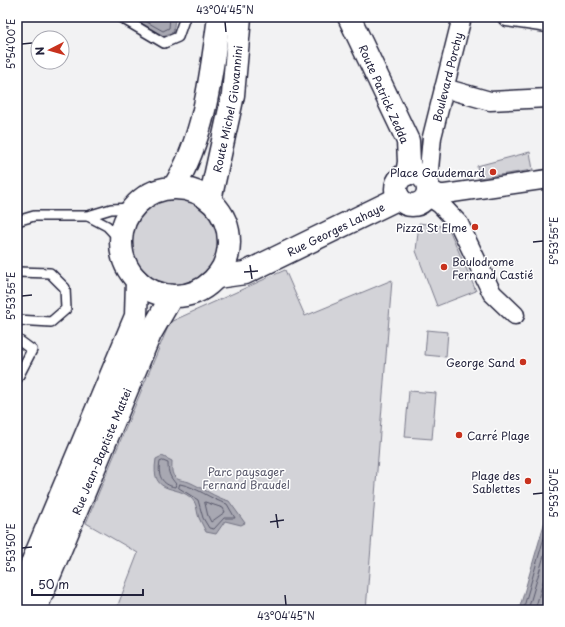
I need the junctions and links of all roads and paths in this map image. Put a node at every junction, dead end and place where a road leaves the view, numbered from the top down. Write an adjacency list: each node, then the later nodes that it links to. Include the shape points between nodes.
1 (120, 17): 2 (lane, via 164,43 178,37)
2 (185, 17)
3 (219, 17): 14 (main road, Route Michel Giovannini, via 205,106 186,167)
4 (240, 17): 16 (main road, Route Michel Giovannini, via 233,95)
5 (348, 17): 12 (main road, Route Patrick Zedda, via 408,140)
6 (462, 17): 9 (street, Boulevard Porchy)
7 (507, 17): 8 (street)
8 (548, 23)
9 (444, 88): 10 (street, via 490,101); 11 (street, Boulevard Porchy)
10 (548, 98)
11 (432, 137): 12 (street, Boulevard Porchy); 12 (street, Boulevard Porchy, via 429,169)
12 (419, 177): 13 (street, via 439,194); 15 (main road, via 399,180 396,189); 15 (main road, via 422,202 414,205 405,204); 27 (street, via 459,224 492,293)
13 (548, 179)
14 (174, 187): 16 (main road, via 193,190); 17 (main road, via 151,193)
15 (399, 198): 22 (main road, Rue Georges Lahaye)
16 (210, 200): 21 (main road, via 221,212 228,226)
17 (133, 208): 18 (lane, via 110,209); 20 (main road, via 126,218)
18 (88, 216): 19 (lane, via 34,216); 20 (lane, via 107,226)
19 (18, 219)
20 (121, 241): 25 (main road, via 125,262)
21 (230, 242): 22 (main road, via 249,254); 24 (main road, via 226,261)
22 (272, 259): 24 (main road, Rue Georges Lahaye, via 244,273)
23 (17, 272): 28 (lane, via 50,273 65,288 66,309 51,322)
24 (217, 277): 26 (main road, via 204,288)
25 (137, 280): 26 (main road, via 147,289); 31 (main road, Rue Jean-Baptiste Mattei, via 136,316)
26 (172, 296): 32 (main road, Rue Jean-Baptiste Mattei, via 150,334)
27 (515, 315)
28 (17, 320)
29 (17, 339): 30 (lane, via 32,350)
30 (17, 379)
31 (17, 599)
32 (35, 610)

